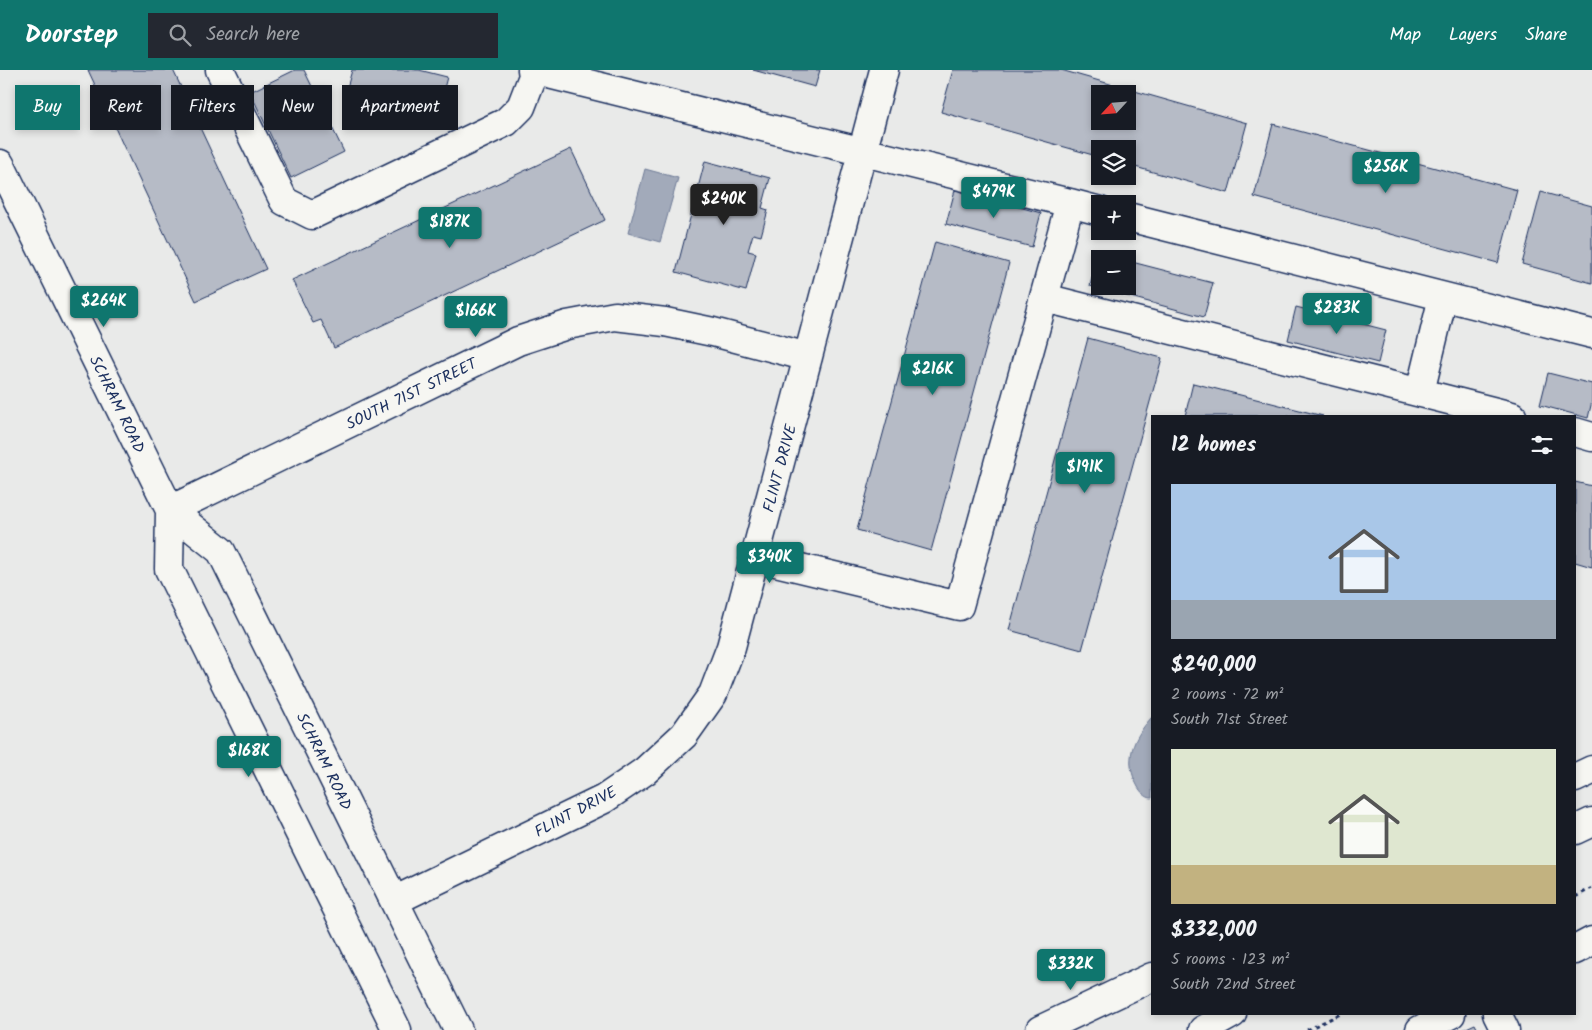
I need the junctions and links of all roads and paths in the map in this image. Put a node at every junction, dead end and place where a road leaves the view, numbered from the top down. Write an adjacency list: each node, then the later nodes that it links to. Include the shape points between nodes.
1 (220, 70): 2 (street, via 284,201 312,214 506,122 521,107)
2 (534, 70): 4 (street)
3 (884, 70): 4 (street, FLINT DRIVE)
4 (862, 152): 6 (street); 12 (street, FLINT DRIVE)
5 (0, 164): 17 (street, SCHRAM ROAD)
6 (1070, 203): 7 (street); 10 (street)
7 (1091, 208)
8 (1136, 220): 9 (street)
9 (1443, 297): 11 (street); 13 (street)
10 (1045, 298): 13 (street); 18 (street, via 959,606)
11 (1592, 334)
12 (808, 357): 17 (street, SOUTH 71ST STREET, via 665,322 615,316 567,325 518,341); 18 (street, FLINT DRIVE)
13 (1420, 392): 14 (street)
14 (1508, 415)
15 (1576, 432): 16 (street)
16 (1592, 437)
17 (170, 510): 25 (street, SCHRAM ROAD, via 221,551); 33 (street, SCHRAM ROAD, via 169,569)
18 (755, 558): 25 (street, FLINT DRIVE, via 731,647 713,694 684,736 645,771 604,799)
19 (1592, 770): 20 (street)
20 (1576, 778)
21 (1592, 822): 22 (street)
22 (1576, 830)
23 (1592, 888): 24 (path)
24 (1576, 896)
25 (394, 901): 34 (street, SCHRAM ROAD)
26 (1592, 942): 27 (street)
27 (1576, 950)
28 (1151, 976): 35 (street)
29 (1230, 1015): 36 (street)
30 (1338, 1015): 37 (path)
31 (1449, 1015): 38 (street)
32 (1498, 1015): 39 (street)
33 (397, 1030)
34 (458, 1030)
35 (1040, 1030)
36 (1203, 1030)
37 (1307, 1030)
38 (1420, 1030)
39 (1505, 1030)

